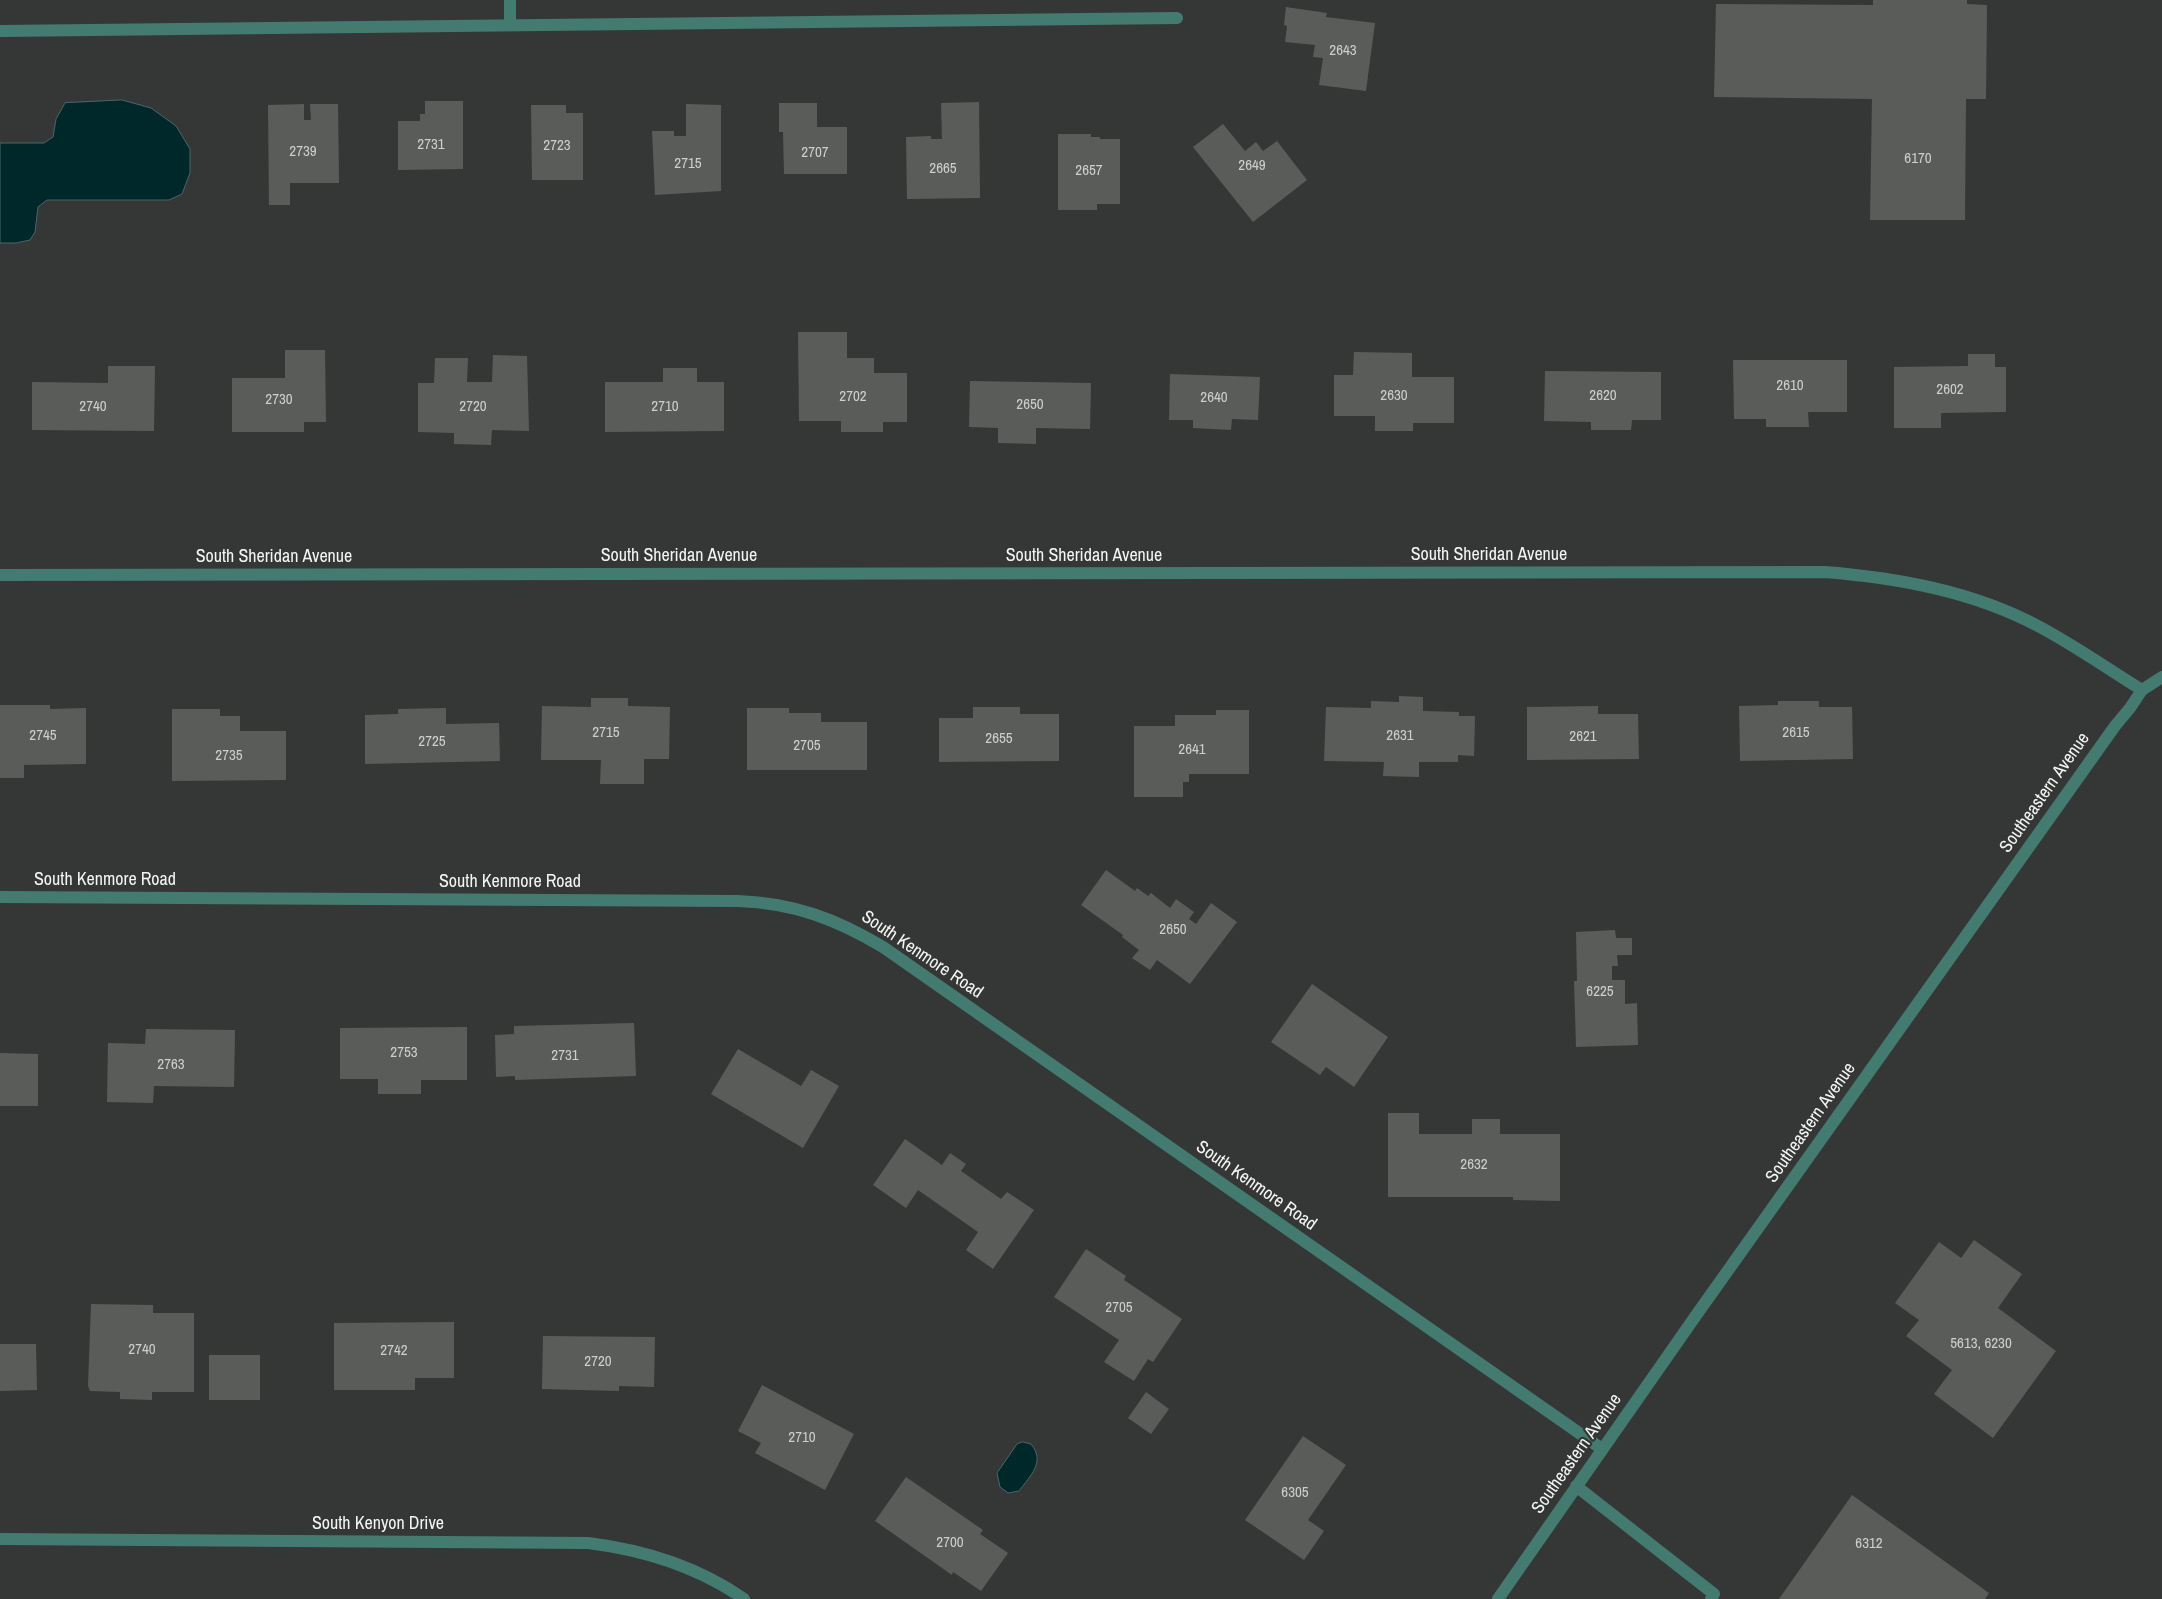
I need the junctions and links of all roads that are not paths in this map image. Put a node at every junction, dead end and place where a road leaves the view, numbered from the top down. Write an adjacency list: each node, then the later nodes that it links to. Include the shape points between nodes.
1 (510, 0): 3 (street)
2 (1177, 18): 3 (street)
3 (510, 25): 4 (street)
4 (0, 31)
5 (0, 575): 7 (street, South Sheridan Avenue, via 1825,572 1905,582 1988,604 2038,626)
6 (2162, 677): 7 (street, Southeastern Avenue)
7 (2142, 690): 9 (street, Southeastern Avenue)
8 (0, 897): 9 (street, South Kenmore Road, via 738,901 768,903 815,913 883,947)
9 (1602, 1449): 10 (street, Southeastern Avenue)
10 (1576, 1486): 13 (street, Southeastern Avenue); 14 (street, via 1714,1594)
11 (0, 1539): 12 (street, South Kenyon Drive, via 588,1543 660,1556 709,1577)
12 (744, 1599)
13 (1498, 1599)
14 (1711, 1599)

